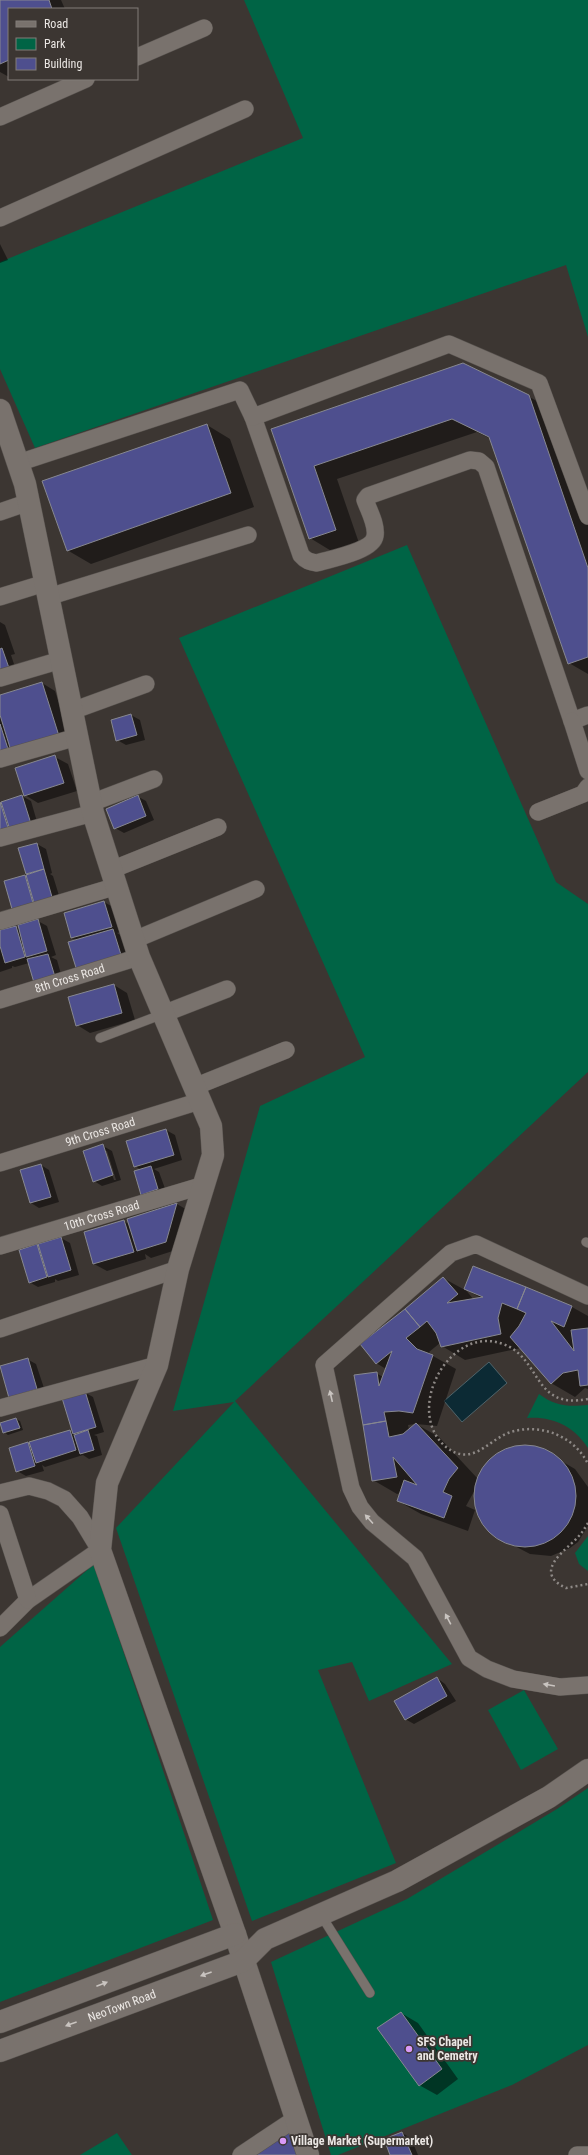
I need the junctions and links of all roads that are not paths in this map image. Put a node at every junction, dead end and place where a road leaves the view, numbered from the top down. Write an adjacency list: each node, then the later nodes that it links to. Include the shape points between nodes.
1 (204, 28): 2 (street)
2 (138, 57)
3 (84, 80): 5 (street)
4 (245, 109): 6 (street)
5 (0, 116)
6 (0, 218)
7 (0, 410): 9 (street)
8 (253, 417): 9 (street, via 240,390); 12 (street, via 449,344 539,383); 20 (street, via 301,555 305,560 312,562 317,563 365,548 373,542 375,529 366,500 368,496 470,460 479,461 486,467)
9 (18, 463): 10 (street)
10 (29, 502): 11 (street); 14 (street)
11 (0, 512)
12 (588, 516)
13 (248, 535): 14 (street)
14 (47, 590): 15 (street); 16 (street)
15 (0, 597)
16 (61, 660): 17 (street); 19 (street)
17 (0, 678)
18 (146, 684): 19 (street)
19 (72, 711): 21 (street)
20 (580, 718): 23 (street)
21 (77, 737): 22 (street); 26 (street)
22 (0, 759)
23 (588, 771)
24 (154, 779): 26 (street)
25 (588, 787): 27 (street, via 583,794)
26 (92, 808): 29 (street); 30 (street)
27 (538, 812)
28 (218, 827): 30 (street)
29 (0, 838)
30 (114, 878): 32 (street); 33 (street)
31 (256, 889): 33 (street, 8th Cross Road)
32 (0, 921)
33 (136, 949): 35 (street, 8th Cross Road); 36 (street)
34 (227, 989): 36 (street)
35 (0, 1000)
36 (163, 1014): 37 (lane); 39 (street)
37 (100, 1038)
38 (286, 1050): 39 (street, 9th Cross Road)
39 (197, 1094): 40 (street, 9th Cross Road); 41 (street, via 211,1126 213,1155)
40 (0, 1163)
41 (204, 1185): 42 (street, 10th Cross Road); 43 (street)
42 (0, 1246)
43 (178, 1269): 45 (street); 46 (street)
44 (588, 1296): 53 (street, one-way to 44, via 560,1687 512,1679 469,1658 415,1558 372,1522 360,1507 351,1488 324,1365 452,1253 476,1244)
45 (0, 1328)
46 (157, 1365): 47 (street); 50 (street, via 107,1483)
47 (0, 1408)
48 (0, 1493): 50 (street, via 29,1486 64,1499 80,1517)
49 (0, 1514): 51 (street)
50 (100, 1550): 51 (street); 56 (street)
51 (28, 1600): 52 (street)
52 (0, 1628)
53 (588, 1685)
54 (588, 1770): 55 (street, via 549,1797 397,1881)
55 (322, 1915): 57 (street); 59 (lane)
56 (235, 1934): 57 (street); 58 (street); 60 (street, one-way to 56)
57 (265, 1940): 58 (street)
58 (243, 1961): 61 (street, NeoTown Road, one-way to 61); 62 (street)
59 (370, 1994)
60 (0, 2022)
61 (0, 2051)
62 (295, 2119): 63 (street); 64 (street)
63 (241, 2155)
64 (308, 2155)
65 (577, 2155): 66 (street)
66 (588, 2155)

